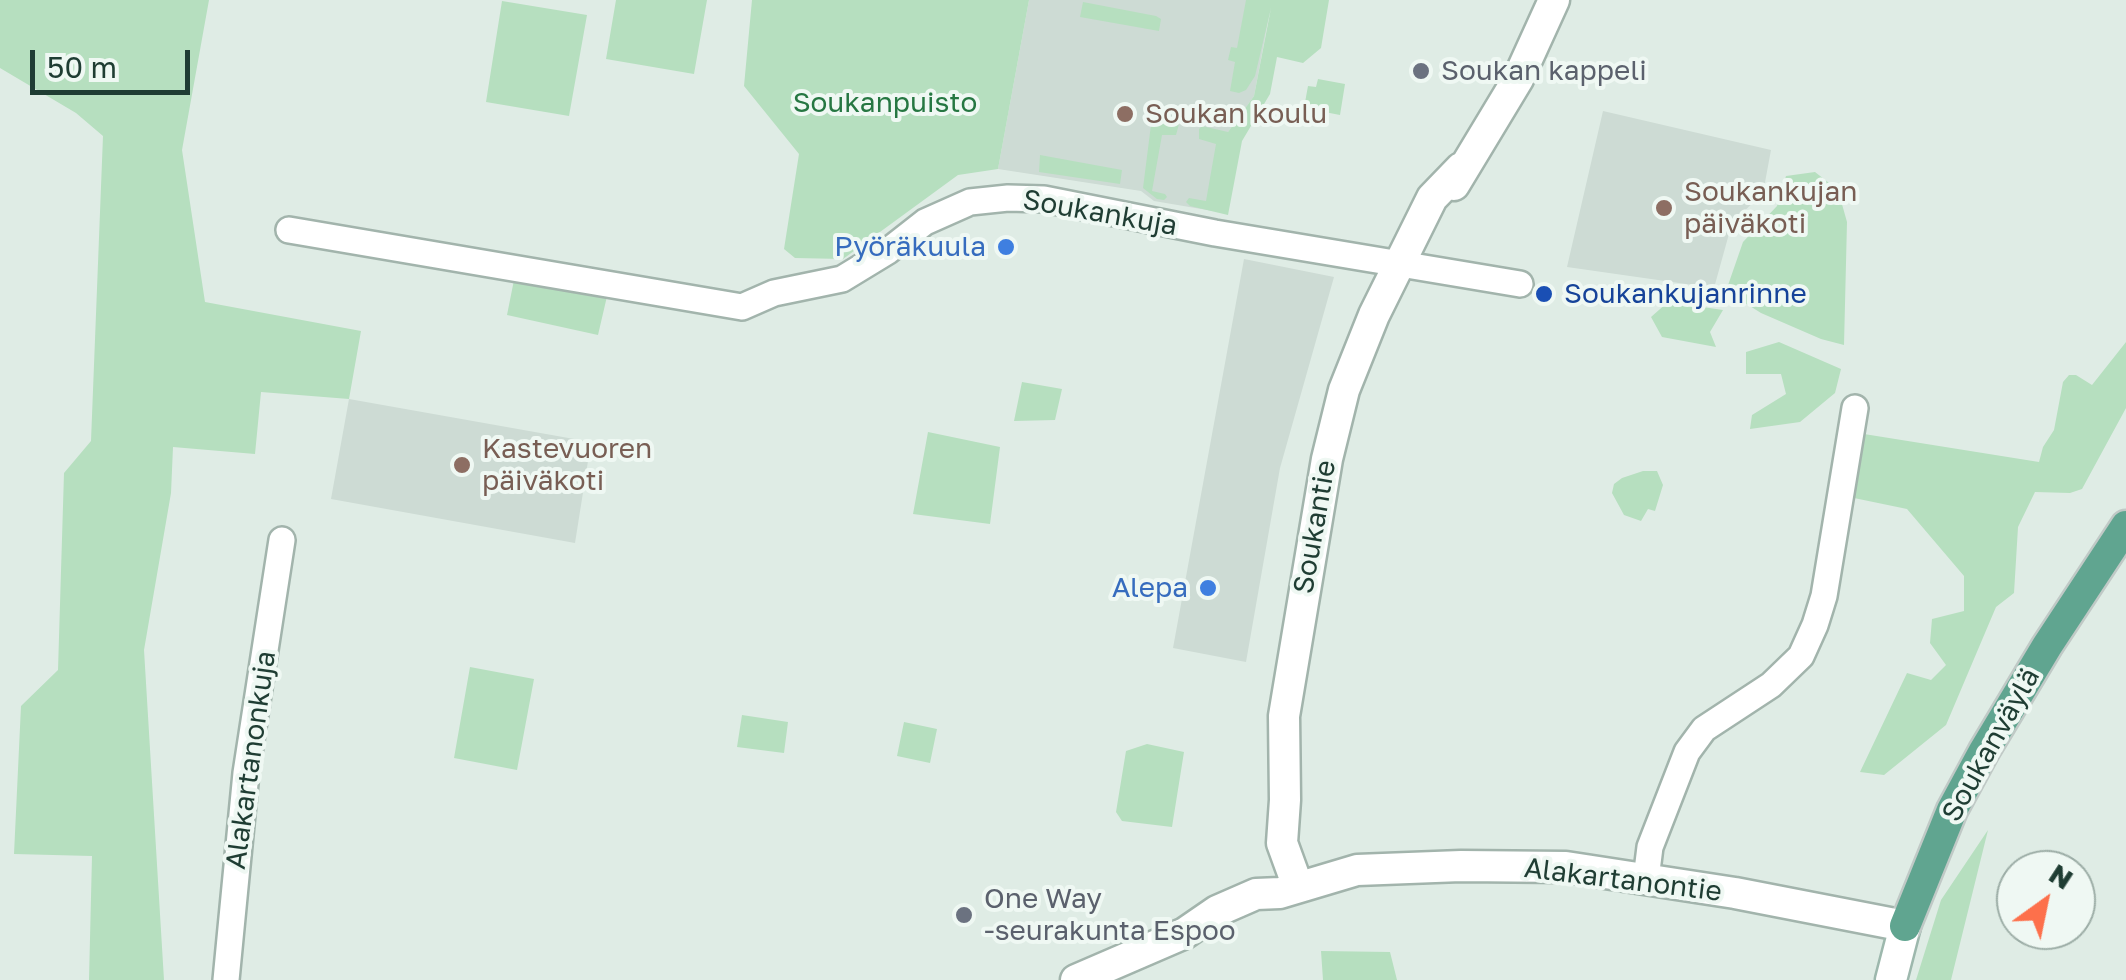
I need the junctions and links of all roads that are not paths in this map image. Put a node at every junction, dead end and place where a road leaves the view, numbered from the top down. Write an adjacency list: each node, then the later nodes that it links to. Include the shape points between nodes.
1 (1554, 0): 3 (street, Soukantie, via 1518,79 1444,206)
2 (289, 230): 3 (street, Soukankuja, via 742,307 842,279 926,222 970,202 1008,198 1044,198)
3 (1399, 266): 4 (street, Soukankuja); 9 (street, Soukantie, via 1352,368 1327,458 1284,716 1282,843)
4 (1520, 284)
5 (1855, 408): 8 (street, via 1824,596 1801,656 1771,685 1704,729 1687,752 1650,847)
6 (2126, 526): 10 (main road, Soukanväylä, via 1984,751 1952,810)
7 (282, 540): 11 (street, Alakartanonkuja, via 244,788)
8 (1646, 879): 9 (street, Alakartanontie, via 1566,867 1460,866 1358,870); 10 (street, Alakartanontie)
9 (1289, 890): 12 (street, Alakartanontie, via 1220,927 1185,933)
10 (1906, 926): 13 (street, Soukanväylä)
11 (226, 980)
12 (1076, 980)
13 (1891, 980)

